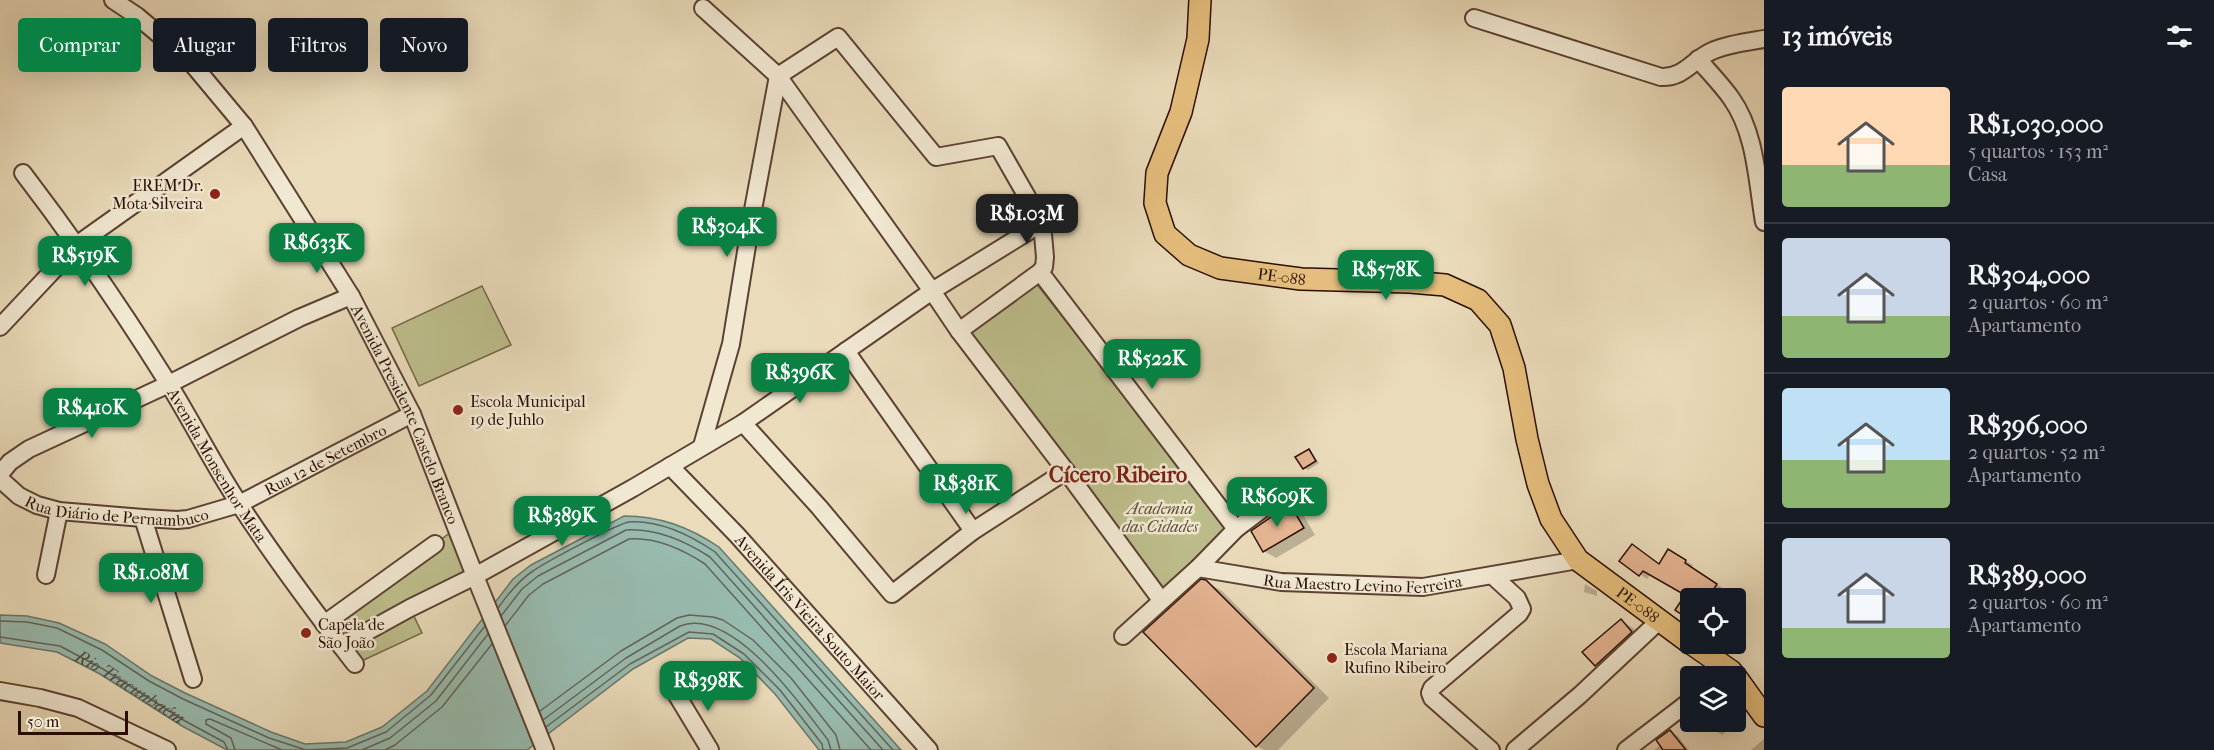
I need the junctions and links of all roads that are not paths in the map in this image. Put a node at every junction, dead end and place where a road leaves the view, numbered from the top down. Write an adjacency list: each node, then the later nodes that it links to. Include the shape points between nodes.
1 (113, 0): 8 (street, Avenida Presidente Castelo Branco, via 189,60)
2 (1200, 0): 34 (main road, PE-088, via 1198,39 1181,112 1157,173 1155,203 1165,234 1189,255 1220,268 1301,279 1445,285 1478,300 1500,325 1514,368 1538,484 1551,519)
3 (703, 8): 7 (street)
4 (1474, 18): 6 (street, via 1661,77 1683,73)
5 (1764, 39): 6 (street, via 1737,43)
6 (1698, 59): 10 (street, via 1732,99 1746,125)
7 (778, 76): 11 (street, via 838,37 936,157 998,147); 14 (street); 22 (street, via 731,344)
8 (244, 126): 12 (street); 15 (street, Avenida Presidente Castelo Branco)
9 (23, 173): 12 (street, Avenida Monsenhor Mata)
10 (1764, 222)
11 (1042, 223): 13 (street, via 1045,257); 14 (street)
12 (78, 244): 16 (street); 19 (street, Avenida Monsenhor Mata)
13 (1040, 272): 17 (street); 31 (street)
14 (932, 291): 17 (street); 18 (street)
15 (351, 296): 19 (street); 20 (street, Avenida Presidente Castelo Branco)
16 (0, 327)
17 (959, 331): 24 (street)
18 (846, 351): 21 (street); 32 (street)
19 (169, 384): 25 (street, via 29,449); 28 (street, Avenida Monsenhor Mata)
20 (412, 414): 28 (street, Rua 12 de Setembro); 38 (street, Avenida Presidente Castelo Branco)
21 (743, 423): 22 (street); 32 (street, via 892,594)
22 (702, 447): 23 (street)
23 (670, 466): 38 (street); 57 (street, Avenida Íris Vieira Souto Maior)
24 (1066, 471): 32 (street); 39 (street)
25 (0, 474)
26 (0, 479): 29 (street, Rua Diário de Pernambuco, via 37,506)
27 (1278, 497): 31 (street)
28 (239, 504): 30 (street, Rua Diário de Pernambuco, via 177,520); 41 (street, Avenida Monsenhor Mata)
29 (59, 511): 30 (street, Rua Diário de Pernambuco); 36 (street)
30 (143, 518): 48 (street)
31 (1236, 529): 35 (street)
32 (973, 531)
33 (435, 544): 41 (street)
34 (1578, 560): 37 (street, Rua Maestro Levino Ferreira); 40 (main road, PE-088)
35 (1198, 567): 37 (street, Rua Maestro Levino Ferreira, via 1281,582 1362,586 1423,587); 39 (street)
36 (46, 575)
37 (1493, 576): 58 (street, via 1517,598 1522,609 1430,693)
38 (477, 583): 44 (street, via 410,608); 55 (street, Avenida Presidente Castelo Branco)
39 (1161, 600): 43 (street)
40 (1660, 620): 42 (main road, PE-088); 59 (street)
41 (324, 624): 44 (street, Avenida Monsenhor Mata)
42 (1680, 635)
43 (1123, 636)
44 (341, 646): 46 (street, Avenida Monsenhor Mata)
45 (1705, 654): 47 (main road, PE-088)
46 (355, 664)
47 (1720, 666)
48 (193, 679)
49 (0, 691): 54 (street, via 78,708)
50 (675, 692): 56 (street)
51 (1746, 694): 53 (main road, PE-088)
52 (1680, 710): 60 (street)
53 (1764, 716)
54 (167, 750)
55 (545, 750)
56 (710, 750)
57 (929, 750)
58 (1491, 750)
59 (1515, 750)
60 (1626, 750)

